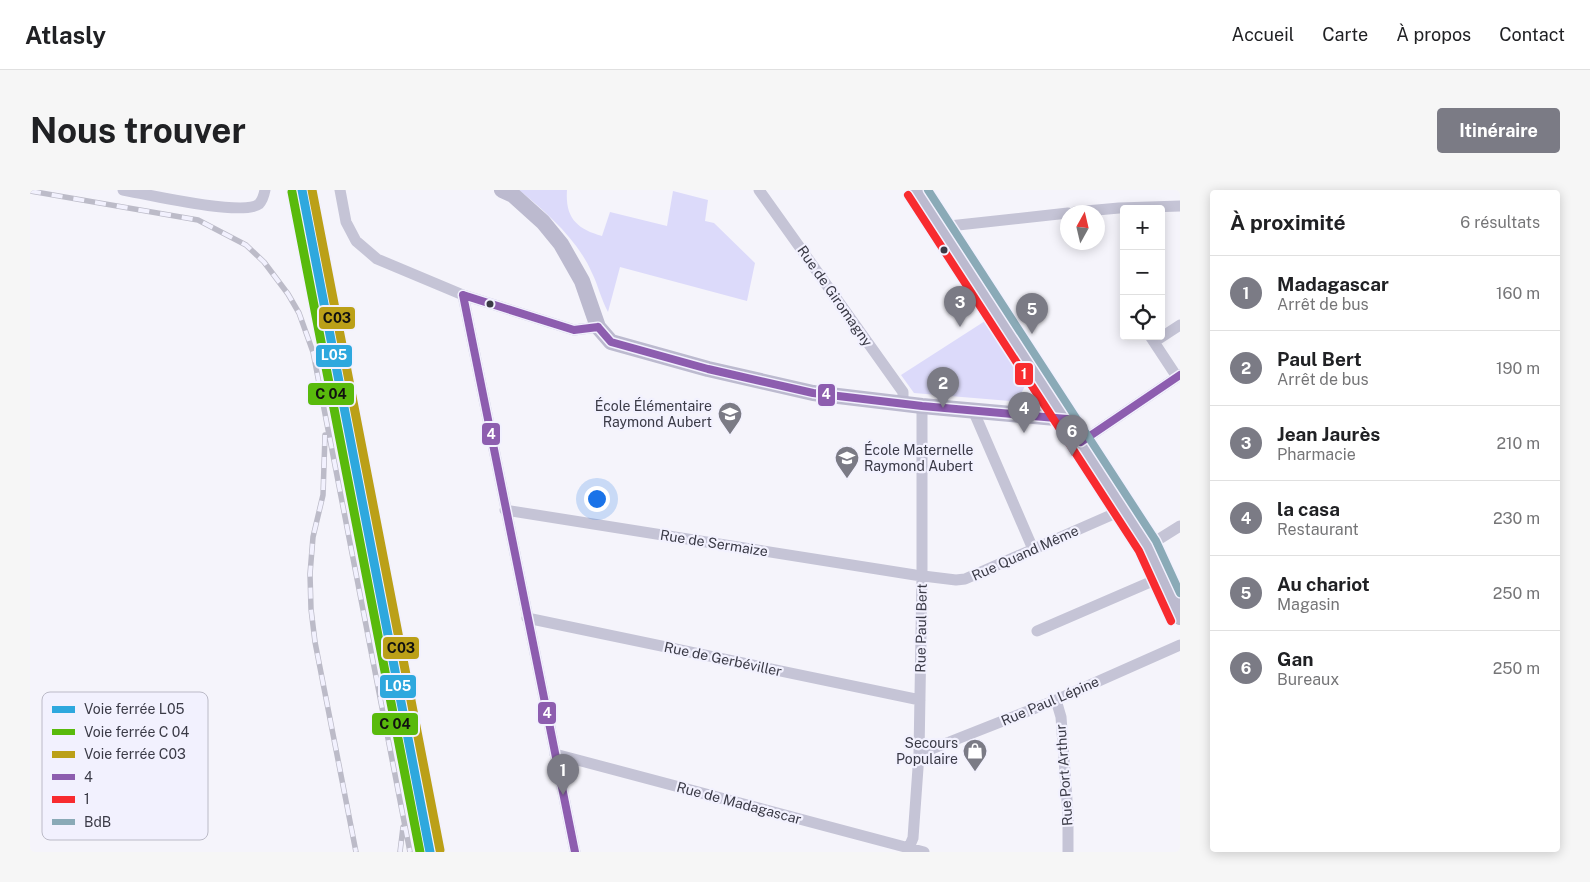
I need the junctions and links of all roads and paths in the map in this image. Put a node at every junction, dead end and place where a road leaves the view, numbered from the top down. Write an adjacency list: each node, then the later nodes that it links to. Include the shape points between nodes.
1 (123, 190): 2 (street, via 198,204 250,208 259,204)
2 (265, 190)
3 (340, 190): 11 (street, via 346,222 356,241 377,259)
4 (502, 190): 13 (main road, via 513,195 561,244 582,281)
5 (759, 190): 17 (street, Rue de Giromagny, via 903,392)
6 (916, 190): 10 (main road)
7 (1180, 206): 8 (street)
8 (1105, 209)
9 (1060, 214): 10 (street)
10 (940, 227): 20 (main road)
11 (463, 295): 13 (street, via 574,330); 23 (street)
12 (1180, 325): 14 (street)
13 (598, 327): 17 (main road, via 611,342 708,369 813,393)
14 (1165, 332)
15 (1153, 340): 16 (street)
16 (1178, 376): 21 (street)
17 (903, 404): 18 (main road)
18 (922, 406): 19 (main road); 27 (street, Rue Paul Bert)
19 (973, 410): 20 (main road); 26 (street)
20 (1067, 419): 21 (main road)
21 (1082, 442): 22 (main road)
22 (1125, 509): 25 (main road); 26 (street, Rue Quand Même)
23 (506, 510): 27 (street, Rue de Sermaize); 30 (street)
24 (1180, 526): 25 (street)
25 (1148, 546): 28 (main road)
26 (1032, 549): 27 (street, Rue Quand Même, via 965,579)
27 (922, 576): 33 (street, Rue Paul Bert)
28 (1162, 577): 29 (main road); 31 (street)
29 (1180, 617)
30 (527, 618): 33 (street, Rue de Gerbéviller); 35 (street)
31 (1037, 630)
32 (1180, 645): 34 (street, Rue Paul Lépine)
33 (920, 700): 36 (street, Rue Paul Bert)
34 (1056, 700): 36 (street, Rue Paul Lépine); 40 (street, Rue Port Arthur, via 1061,717)
35 (555, 754): 37 (street, Rue de Madagascar); 38 (street)
36 (919, 754): 37 (street, Rue Paul Bert, via 913,838)
37 (908, 850): 39 (street, Rue de Madagascar)
38 (575, 852)
39 (924, 852)
40 (1068, 852)

